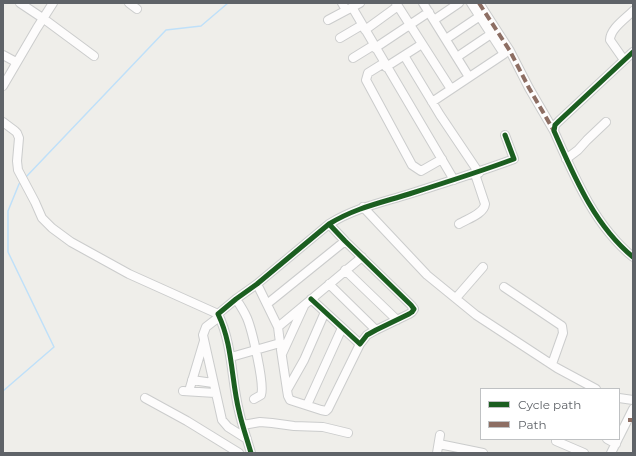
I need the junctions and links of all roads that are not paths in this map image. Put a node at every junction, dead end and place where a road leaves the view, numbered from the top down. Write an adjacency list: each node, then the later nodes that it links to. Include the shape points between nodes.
1 (20, 3): 15 (street)
2 (53, 3): 15 (street)
3 (129, 3): 11 (street)
4 (360, 3): 10 (street)
5 (423, 3): 13 (street)
6 (459, 3): 17 (street)
7 (471, 3): 14 (street)
8 (479, 3): 40 (street, via 510,50)
9 (397, 5): 18 (street); 19 (street)
10 (346, 7): 16 (street); 19 (street)
11 (137, 10)
12 (633, 11): 31 (street, via 610,36 610,40)
13 (429, 12): 17 (street); 18 (street)
14 (480, 16): 20 (street); 22 (street)
15 (44, 19): 27 (street); 32 (street)
16 (328, 20)
17 (434, 20): 22 (street)
18 (409, 25): 23 (street); 24 (street)
19 (363, 27): 21 (street); 24 (street)
20 (491, 34): 29 (street); 34 (street, via 504,54)
21 (340, 38)
22 (446, 39): 29 (street)
23 (422, 44): 28 (street); 36 (street)
24 (374, 47): 30 (street); 33 (street)
25 (633, 52): 31 (street)
26 (3, 55): 32 (street)
27 (94, 56)
28 (405, 57): 33 (street); 37 (street)
29 (456, 57): 34 (street)
30 (353, 58)
31 (624, 60): 40 (street, via 559,121)
32 (16, 62): 35 (street)
33 (385, 65): 42 (street); 42 (street, via 368,73 366,80 412,165 421,171)
34 (469, 77): 36 (street)
35 (3, 86)
36 (451, 89): 37 (street)
37 (432, 102): 44 (street)
38 (3, 122): 62 (street, via 15,130 19,138 18,170 42,218 52,228 71,242 129,274)
39 (606, 122): 43 (street)
40 (554, 131): 43 (street)
41 (505, 135): 44 (street, via 514,159)
42 (442, 159): 45 (street)
43 (566, 159): 51 (street, via 609,234)
44 (477, 173): 45 (street); 48 (street, via 485,208)
45 (454, 180): 46 (street)
46 (363, 207): 47 (street); 57 (street, via 427,275)
47 (329, 224): 49 (street); 54 (street)
48 (459, 224)
49 (345, 241): 50 (street); 60 (street)
50 (362, 257): 53 (street); 63 (street, via 414,309)
51 (633, 258)
52 (483, 267): 57 (street)
53 (345, 270): 55 (street); 63 (street)
54 (257, 284): 58 (street); 60 (street)
55 (329, 284): 59 (street); 66 (street)
56 (504, 287): 73 (street, via 562,326 563,333)
57 (456, 298): 73 (street, via 476,315)
58 (236, 299): 62 (street); 70 (street, via 247,319)
59 (308, 301): 61 (street); 64 (street); 71 (street)
60 (267, 304): 64 (street)
61 (325, 312): 65 (street); 77 (street, via 304,360)
62 (218, 316): 67 (street, via 206,327); 72 (street, via 223,325)
63 (397, 320): 66 (street)
64 (278, 327): 68 (street)
65 (342, 328): 69 (street); 83 (street)
66 (376, 330): 69 (street, via 367,335)
67 (204, 340): 74 (street); 75 (street)
68 (280, 344): 70 (street); 71 (street)
69 (360, 344): 83 (street, via 328,409 326,411)
70 (256, 350): 72 (street); 81 (street, via 263,390 261,396)
71 (282, 354): 77 (street)
72 (231, 357): 85 (street)
73 (552, 364): 76 (street)
74 (192, 380): 75 (street); 78 (street, via 186,391)
75 (213, 383): 78 (street)
76 (594, 388)
77 (287, 390): 83 (street, via 290,400)
78 (215, 393): 88 (street, via 222,420)
79 (145, 398): 92 (street)
80 (620, 398): 82 (street)
81 (254, 399)
82 (633, 400)
83 (307, 405)
84 (633, 409): 87 (street)
85 (243, 425): 86 (street, via 260,422 323,427); 88 (street)
86 (348, 433)
87 (620, 436)
88 (247, 439): 93 (street)
89 (618, 440): 97 (street)
90 (556, 441): 96 (street)
91 (463, 451): 94 (street, via 439,439); 95 (street)
92 (239, 453)
93 (251, 453)
94 (437, 453)
95 (483, 453)
96 (584, 453)
97 (611, 453)

